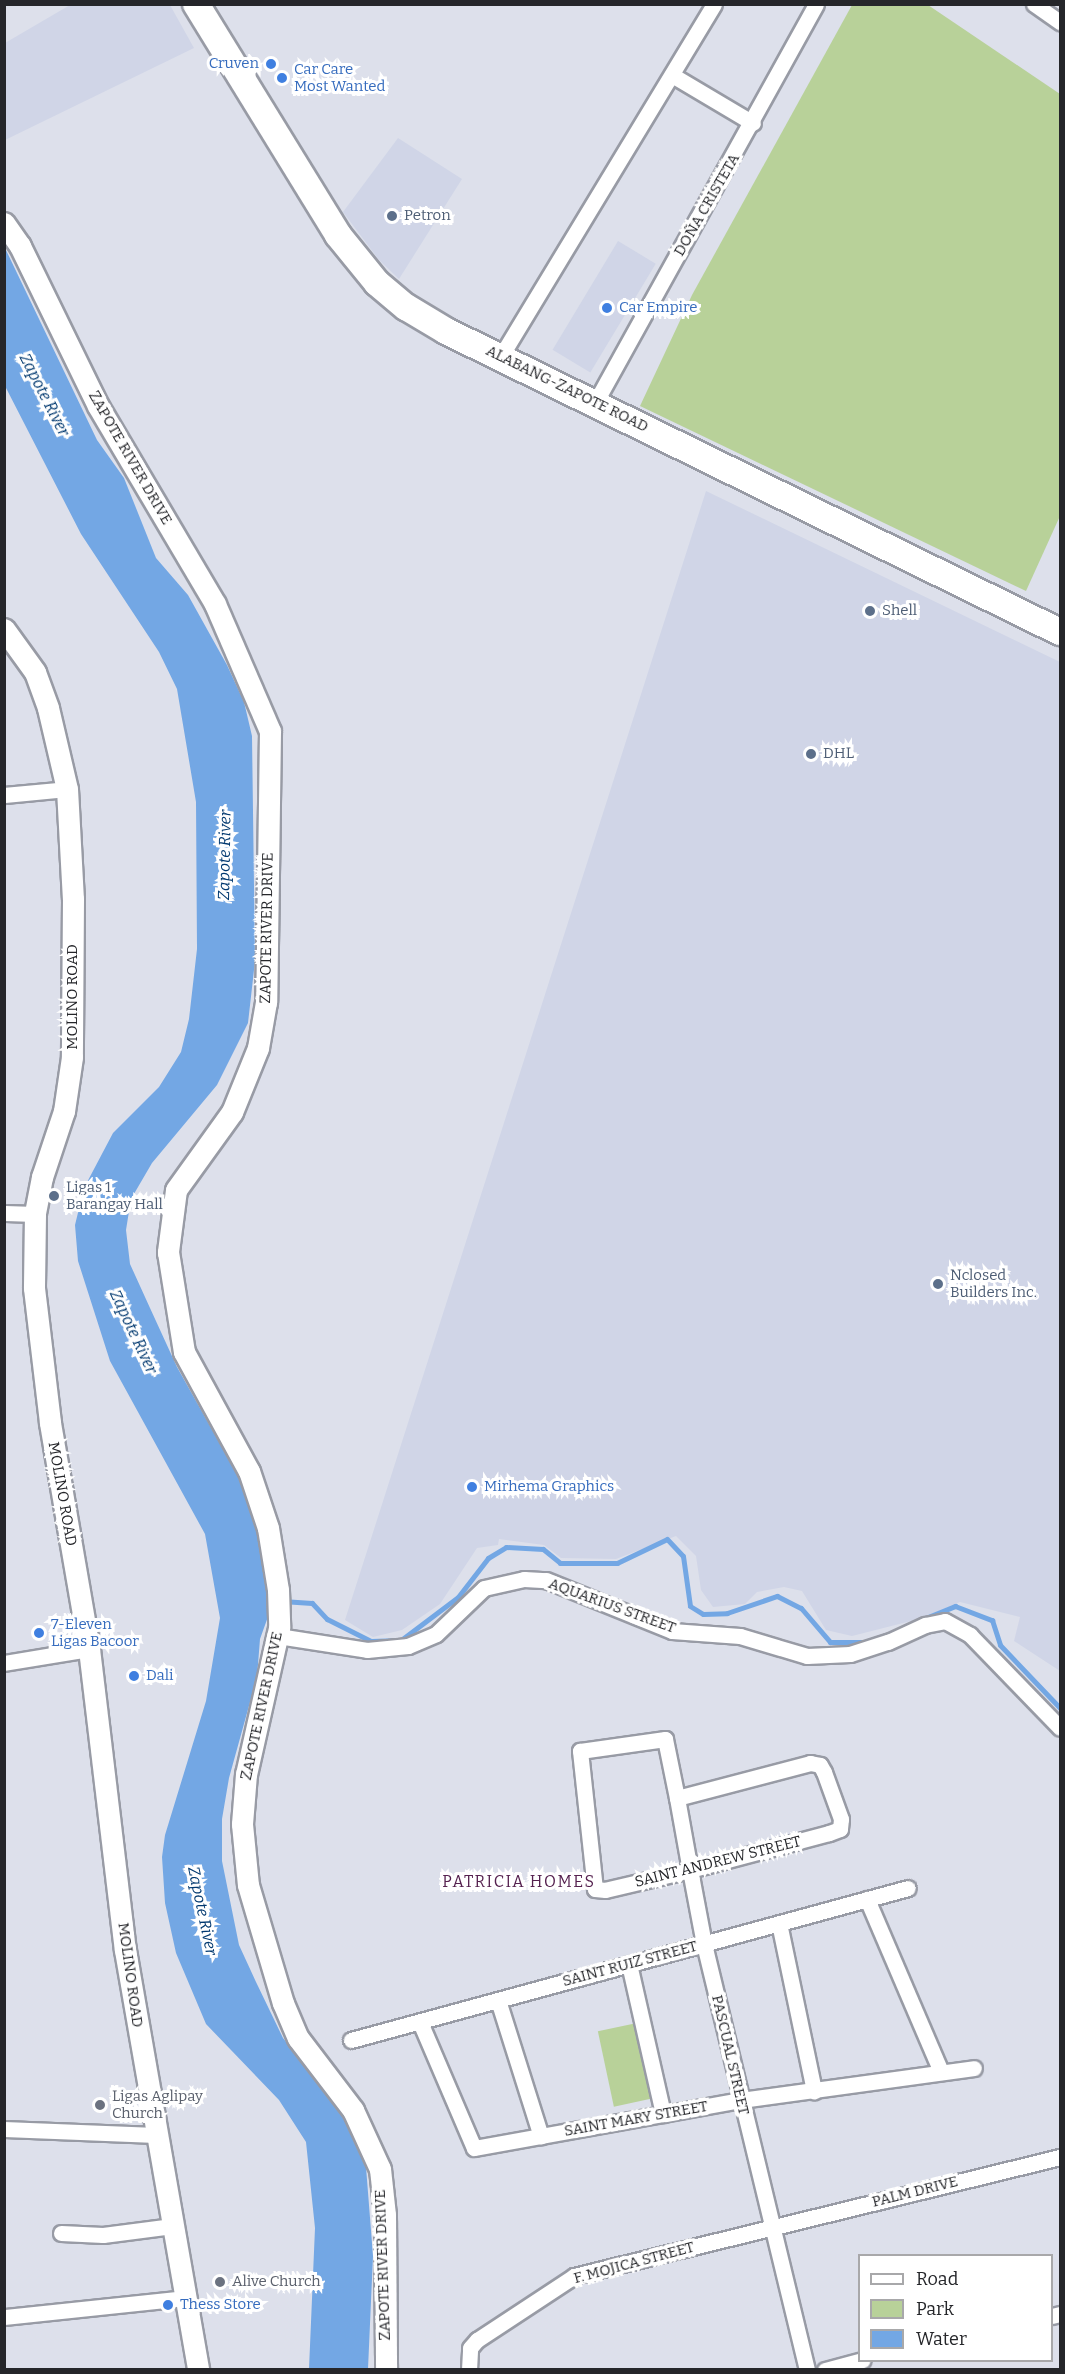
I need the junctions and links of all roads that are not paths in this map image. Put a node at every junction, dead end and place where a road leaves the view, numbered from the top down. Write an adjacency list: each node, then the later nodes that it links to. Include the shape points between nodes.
1 (196, 4): 9 (highway, ALABANG-ZAPOTE ROAD, via 338,235 377,283 416,313)
2 (714, 4): 6 (street)
3 (816, 4): 7 (street, DOÑA CRISTETA)
4 (1034, 4): 5 (street)
5 (1056, 14)
6 (672, 75): 7 (street); 9 (street)
7 (753, 123): 10 (street, DOÑA CRISTETA)
8 (4, 224): 17 (main road, ZAPOTE RIVER DRIVE, via 20,246 98,406 215,604 270,731 266,1002 258,1048 232,1112 176,1190 168,1252 184,1352 255,1486 268,1528 279,1590)
9 (501, 356): 10 (highway, ALABANG-ZAPOTE ROAD)
10 (596, 403): 12 (highway, ALABANG-ZAPOTE ROAD)
11 (4, 629): 13 (main road, MOLINO ROAD, via 35,672 48,708)
12 (1060, 632)
13 (67, 789): 14 (street); 16 (main road, MOLINO ROAD, via 73,899 72,1058 66,1103 42,1177)
14 (4, 795)
15 (4, 1213): 16 (street)
16 (35, 1214): 18 (main road, MOLINO ROAD, via 34,1288 50,1423)
17 (279, 1632): 20 (street, AQUARIUS STREET, via 367,1650 408,1646 436,1634 484,1588 524,1579 546,1580 672,1631 740,1636 807,1656 850,1654 925,1624 945,1622 970,1635); 48 (main road, ZAPOTE RIVER DRIVE, via 246,1774 242,1824 248,1885 283,2003 298,2038 352,2110 380,2169 385,2215)
18 (89, 1649): 19 (street); 38 (main road, MOLINO ROAD, via 125,1950)
19 (4, 1664)
20 (1060, 1728)
21 (677, 1798): 22 (street, PASCUAL STREET); 22 (street, SAINT ANDREW STREET, via 810,1763 820,1765 841,1820 840,1829); 24 (street, PASCUAL STREET, via 665,1739 580,1751)
22 (690, 1870): 24 (street, SAINT ANDREW STREET); 27 (street, PASCUAL STREET)
23 (908, 1888): 25 (street, SAINT RUIZ STREET)
24 (595, 1889)
25 (867, 1899): 26 (street, SAINT RUIZ STREET); 33 (street)
26 (779, 1923): 27 (street, SAINT RUIZ STREET); 34 (street)
27 (704, 1944): 28 (street, SAINT RUIZ STREET); 35 (street, PASCUAL STREET)
28 (629, 1964): 29 (street, SAINT RUIZ STREET); 36 (street)
29 (498, 2000): 30 (street, SAINT RUIZ STREET); 39 (street)
30 (420, 2022): 31 (street, SAINT RUIZ STREET); 39 (street, SAINT MARY STREET, via 474,2148)
31 (351, 2040)
32 (974, 2068): 33 (street, SAINT MARY STREET)
33 (941, 2072): 34 (street, SAINT MARY STREET)
34 (814, 2091): 35 (street, SAINT MARY STREET)
35 (741, 2100): 36 (street, SAINT MARY STREET); 42 (street, PASCUAL STREET)
36 (663, 2114): 39 (street, SAINT MARY STREET)
37 (4, 2129): 38 (street)
38 (155, 2135): 41 (main road, MOLINO ROAD)
39 (541, 2136)
40 (1060, 2157): 42 (street, PALM DRIVE)
41 (172, 2226): 43 (street, via 103,2235); 44 (main road, MOLINO ROAD)
42 (770, 2228): 49 (street, F. MOJICA STREET, via 574,2276 477,2340 470,2348); 50 (street, PASCUAL STREET)
43 (61, 2233)
44 (186, 2298): 45 (street); 47 (main road, MOLINO ROAD)
45 (4, 2317)
46 (859, 2362): 51 (street)
47 (198, 2370)
48 (386, 2370)
49 (469, 2370)
50 (807, 2370)
51 (825, 2370)

